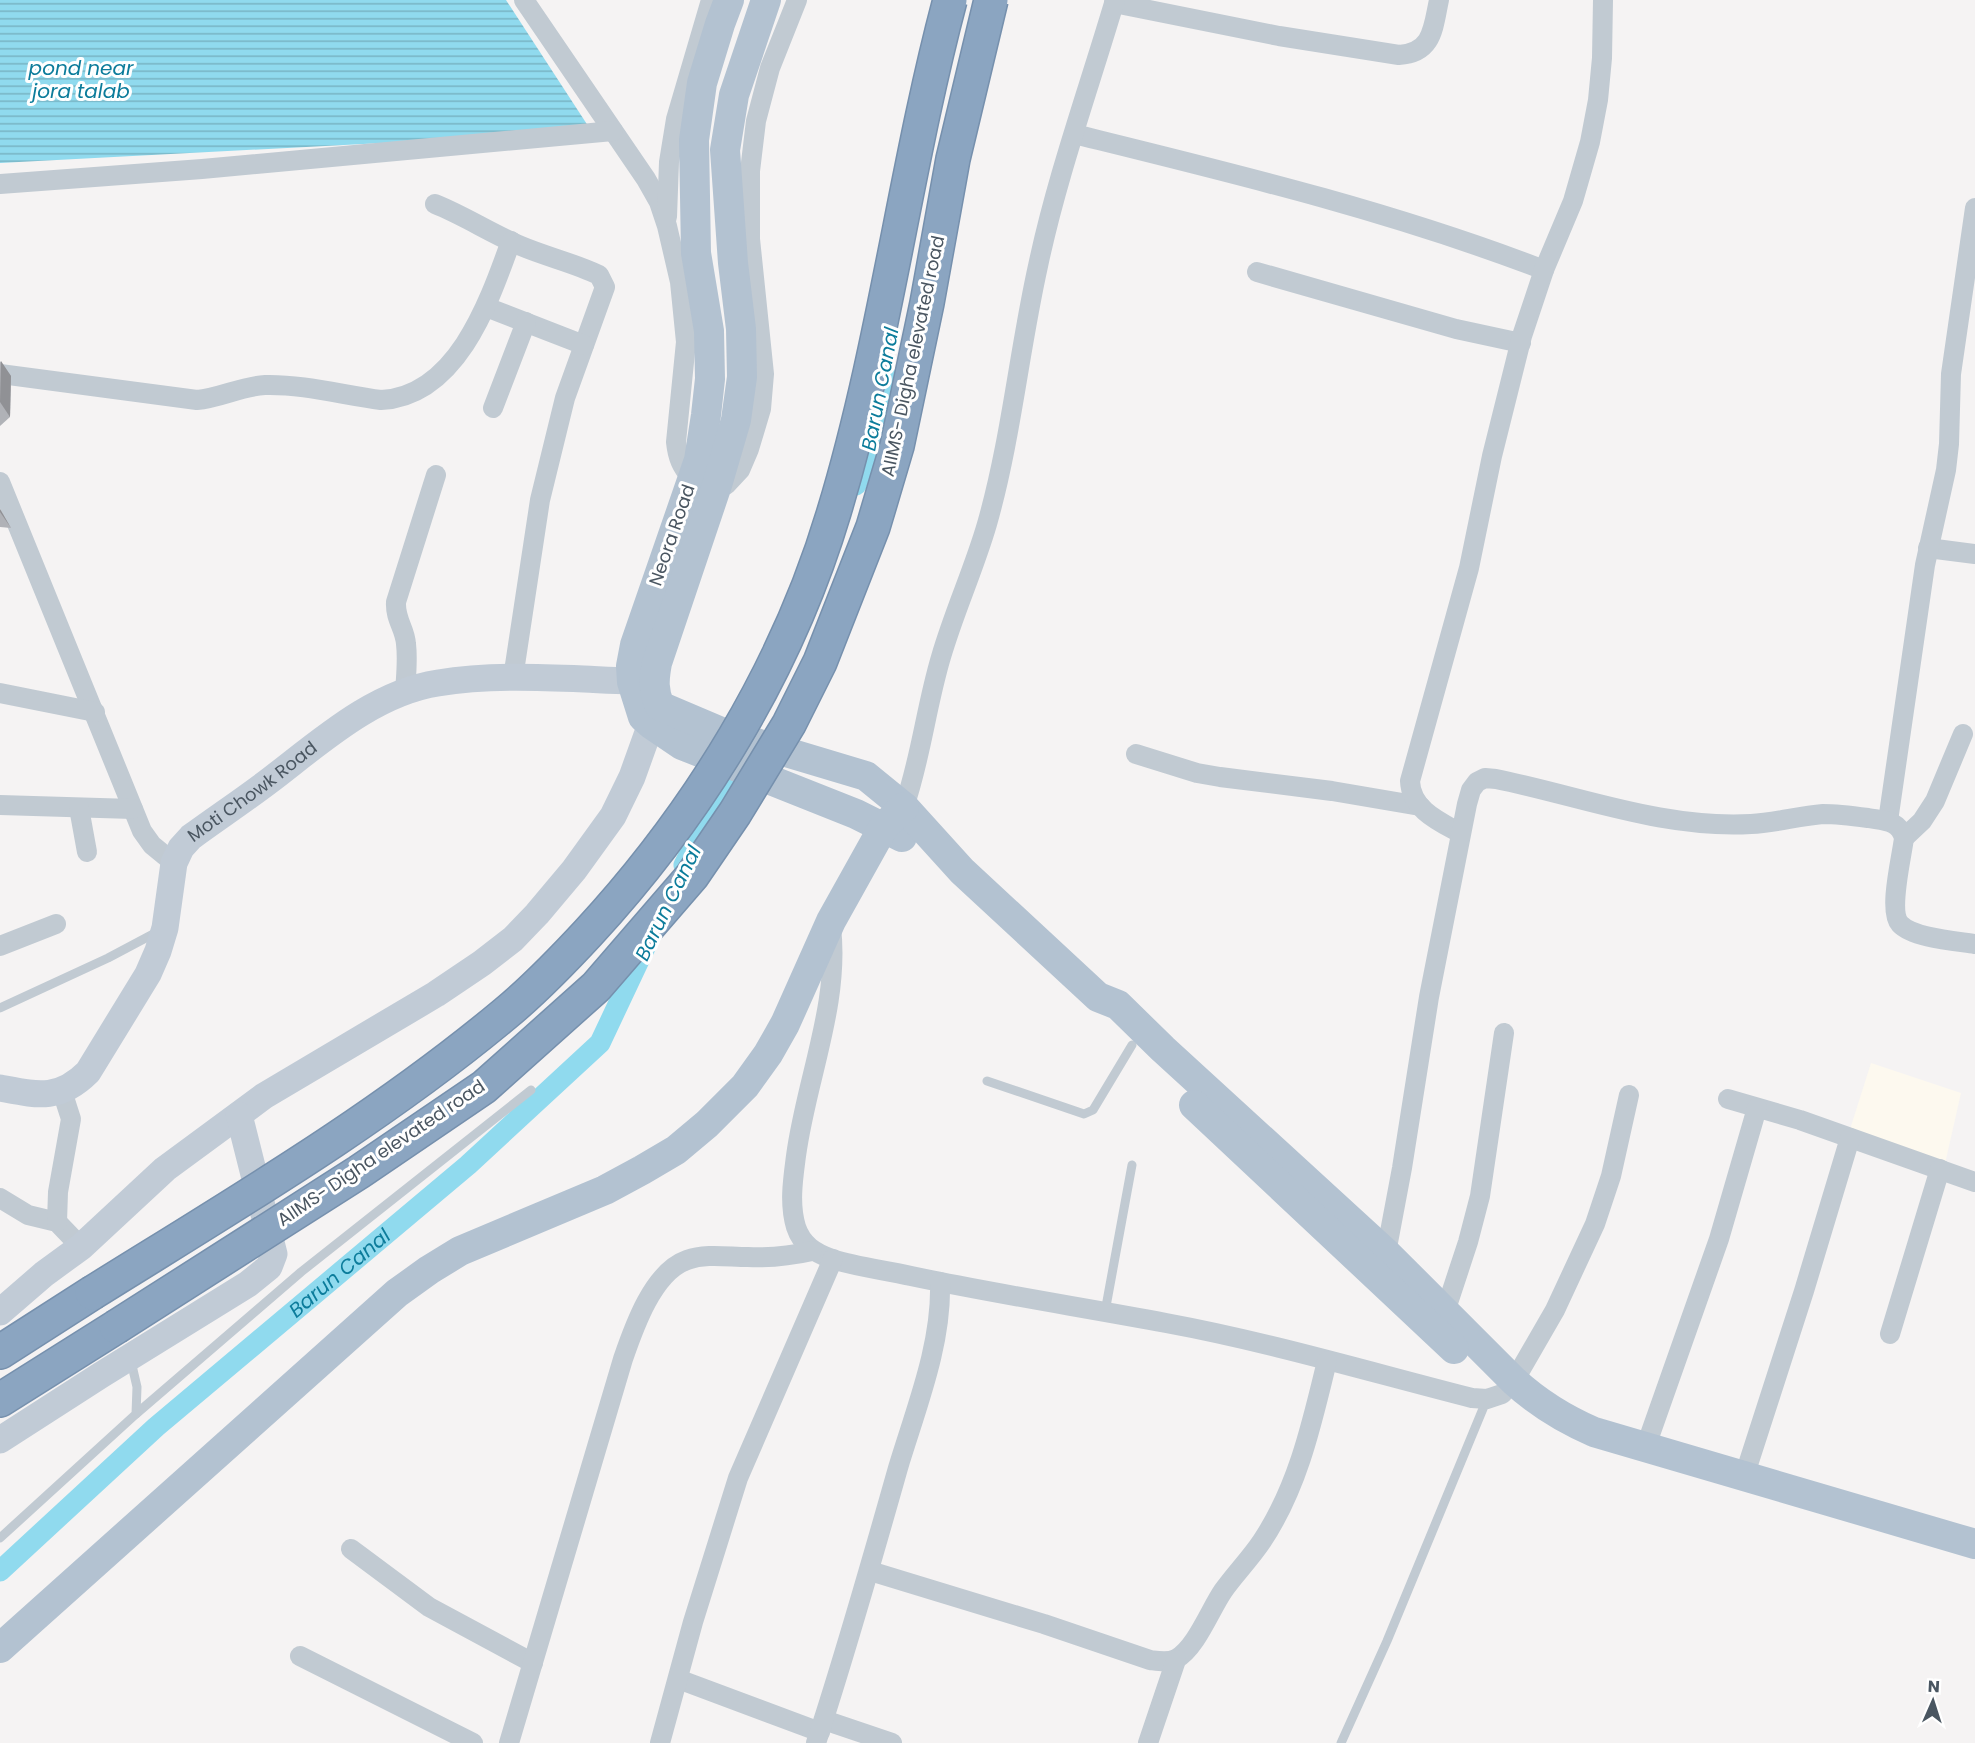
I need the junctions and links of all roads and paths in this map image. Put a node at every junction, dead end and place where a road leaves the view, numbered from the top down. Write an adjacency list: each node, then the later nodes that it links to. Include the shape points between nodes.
1 (524, 0): 11 (street)
2 (711, 0): 16 (street, via 676,119 669,162)
3 (729, 0): 26 (main road, via 702,83 694,140 696,253 709,331)
4 (766, 0): 26 (main road, via 734,95 725,150 742,377 736,420)
5 (797, 0): 26 (street, via 770,68 756,121 750,171 750,239 765,374 761,409 740,470 726,485)
6 (950, 0): 82 (highway, AIIMS- Digha elevated road, bridge, via 856,437 834,514 814,574 786,638 752,707 699,793 615,903 509,1011 338,1137)
7 (991, 0): 86 (highway, AIIMS- Digha elevated road, bridge, via 953,159 897,446 873,527 820,662 789,724 692,876 596,987 484,1087 359,1172)
8 (1439, 0): 10 (street, via 1423,49 1399,56)
9 (1603, 0): 18 (street, via 1602,58 1590,142 1572,201)
10 (1115, 2): 12 (street)
11 (613, 131): 13 (street); 16 (street, via 646,179)
12 (1074, 134): 18 (street, via 1311,195 1477,245); 44 (street, via 1037,267 988,522 941,657 916,769)
13 (0, 184)
14 (435, 204): 17 (street)
15 (1975, 208): 29 (street, via 1951,374 1946,470)
16 (667, 226): 26 (street, via 680,282 686,342 677,450 682,469)
17 (511, 241): 20 (street); 23 (street, via 592,272 603,280 603,295)
18 (1544, 270): 22 (street)
19 (1257, 272): 22 (street, via 1456,329)
20 (486, 307): 21 (street); 24 (street, via 441,373 424,387 395,399 264,385 197,400)
21 (526, 322): 23 (street); 25 (street)
22 (1521, 343): 41 (street, via 1469,568 1410,782 1410,793)
23 (584, 345): 31 (street, via 565,398 540,500)
24 (0, 374)
25 (493, 408)
26 (708, 472): 32 (main road, via 657,663)
27 (436, 475): 33 (street, via 396,602 397,619 406,643)
28 (0, 482): 35 (street)
29 (1928, 548): 30 (street); 45 (street)
30 (1975, 554)
31 (513, 678): 32 (street, Moti Chowk Road); 33 (street, Moti Chowk Road, via 437,683)
32 (643, 681): 36 (main road, via 643,717); 38 (main road, via 660,706)
33 (405, 692): 49 (street, Moti Chowk Road, via 367,710 315,745 191,837)
34 (0, 693): 35 (street)
35 (95, 712): 43 (street)
36 (651, 724): 38 (main road, via 682,745); 66 (street, via 613,816 574,870 513,939 436,994 264,1096)
37 (1963, 734): 47 (street, via 1935,801)
38 (719, 745): 44 (main road, bridge, via 856,814); 44 (main road, bridge, via 866,776)
39 (1136, 754): 41 (street, via 1197,773)
40 (0, 805): 42 (street)
41 (1420, 806): 46 (street)
42 (79, 808): 43 (street); 48 (street)
43 (133, 809): 49 (street, via 152,845)
44 (894, 817): 50 (main road); 55 (main road, via 962,871)
45 (1888, 821): 46 (street, via 1830,814 1751,824 1695,823 1638,814 1485,778 1472,790); 47 (street, via 1897,824)
46 (1460, 833): 75 (street)
47 (1904, 838): 53 (street, via 1895,913 1898,922 1918,934)
48 (87, 852)
49 (174, 863): 52 (street, Moti Chowk Road)
50 (831, 921): 74 (street, via 833,978 792,1181 796,1226); 95 (main road, via 768,1054 745,1086 699,1131 676,1150 605,1190 470,1247 397,1293)
51 (56, 924): 54 (street)
52 (165, 928): 56 (lane); 62 (street, Moti Chowk Road, via 148,974 105,1047 82,1078)
53 (1975, 944)
54 (0, 946)
55 (1098, 997): 58 (main road, via 1105,1017); 75 (main road, via 1118,1005)
56 (0, 1008)
57 (1504, 1033): 80 (street, via 1480,1196)
58 (1132, 1045): 59 (lane, via 1093,1110 1084,1114); 85 (main road)
59 (987, 1081)
60 (0, 1088): 62 (street, via 41,1094)
61 (531, 1090): 87 (lane, via 301,1272)
62 (62, 1091): 72 (street, via 71,1119 58,1192)
63 (1629, 1095): 85 (street, via 1611,1176 1595,1224 1555,1310)
64 (1728, 1099): 65 (street)
65 (1757, 1108): 67 (street); 89 (street, via 1719,1239)
66 (239, 1115): 73 (street, via 165,1169); 83 (street, via 274,1254 269,1267)
67 (1850, 1138): 69 (street); 90 (street)
68 (1132, 1165): 79 (lane)
69 (1940, 1169): 70 (street); 81 (street)
70 (1975, 1182)
71 (0, 1198): 72 (street, via 28,1215)
72 (57, 1222): 73 (street)
73 (81, 1247): 78 (street)
74 (812, 1251): 76 (street); 98 (street, via 786,1257 717,1256 687,1260 675,1266 656,1287 623,1359)
75 (1386, 1253): 80 (main road)
76 (832, 1259): 77 (street); 99 (street, via 738,1478)
77 (940, 1282): 79 (street); 94 (street, via 937,1330)
78 (0, 1312)
79 (1105, 1312): 84 (street, via 1250,1340)
80 (1445, 1312): 85 (main road)
81 (1890, 1334)
82 (0, 1352)
83 (130, 1356): 87 (lane, via 137,1387); 88 (street)
84 (1327, 1361): 85 (street, via 1472,1398); 97 (street, via 1306,1444 1281,1508 1186,1651)
85 (1501, 1391): 89 (main road, via 1534,1399 1556,1415 1594,1432); 92 (main road, via 1547,1428 1588,1446); 106 (lane)
86 (0, 1400)
87 (136, 1414): 91 (lane)
88 (0, 1440)
89 (1646, 1446): 90 (main road)
90 (1744, 1477): 92 (main road)
91 (0, 1538)
92 (1974, 1545)
93 (351, 1549): 98 (street, via 429,1606)
94 (870, 1571): 97 (street, via 1150,1660); 100 (street)
95 (0, 1648)
96 (300, 1656): 101 (street)
97 (1176, 1660): 105 (street)
98 (533, 1663): 102 (street)
99 (678, 1679): 100 (street); 103 (street)
100 (820, 1732): 104 (street)
101 (473, 1743)
102 (509, 1743)
103 (660, 1743)
104 (892, 1743)
105 (1148, 1743)
106 (1341, 1743)

